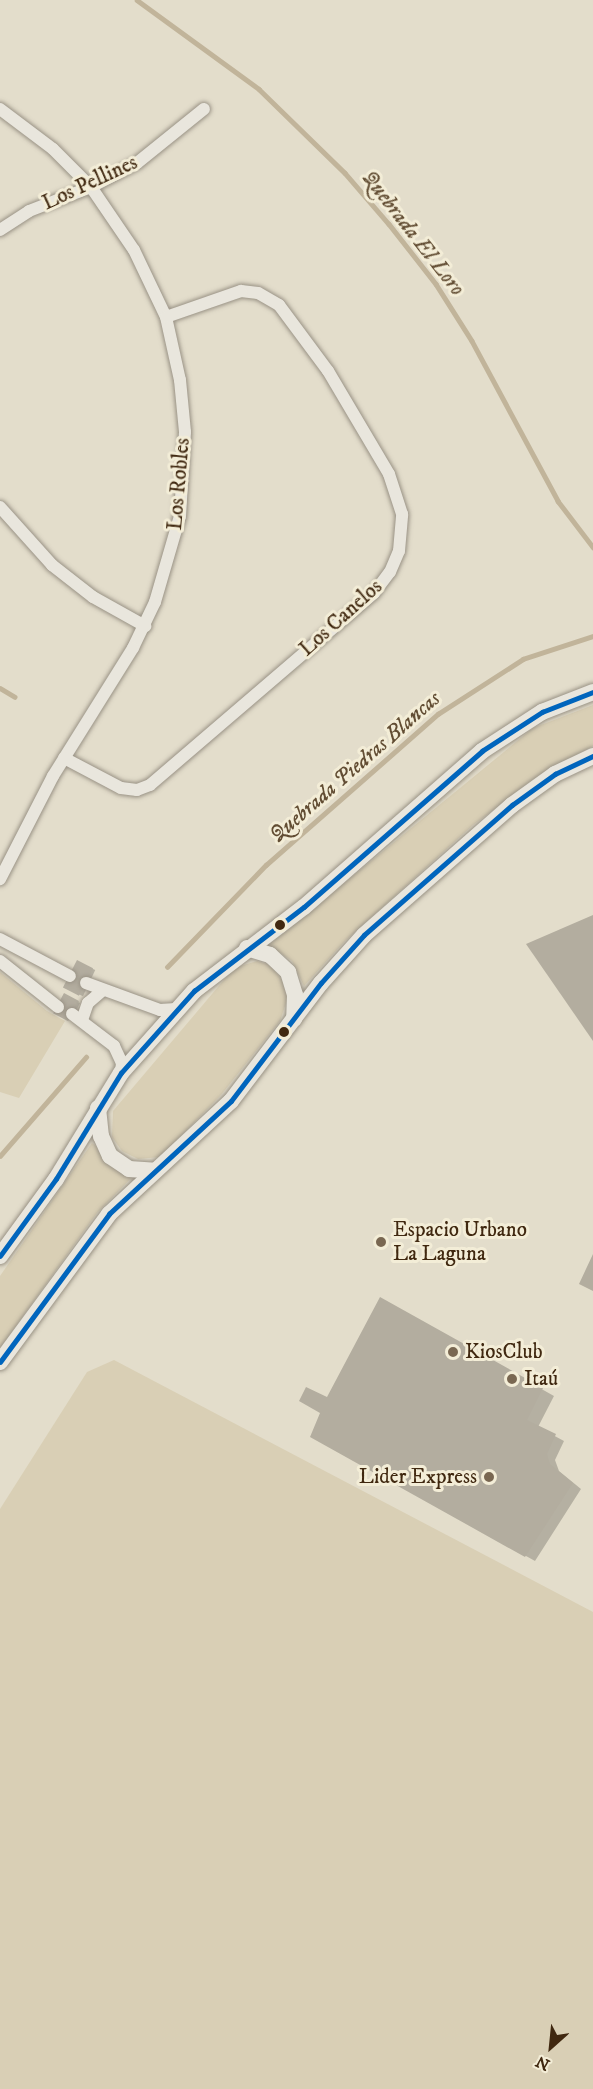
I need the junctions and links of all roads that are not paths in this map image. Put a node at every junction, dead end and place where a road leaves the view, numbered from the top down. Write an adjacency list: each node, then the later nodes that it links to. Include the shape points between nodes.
1 (0, 109): 3 (street, Los Robles, via 53,149)
2 (204, 109): 3 (street, Los Pellines, via 150,155)
3 (91, 187): 4 (street, Los Pellines, via 48,202); 5 (street, Los Robles, via 129,241)
4 (0, 230)
5 (166, 316): 7 (street, Los Robles, via 183,400 184,472 174,539); 10 (street, Los Canelos, via 232,293 250,291 269,298 287,314 357,416 388,474 402,513 399,551 390,572 374,593 150,785 136,790 113,786)
6 (0, 507): 7 (street, via 52,565 93,597)
7 (145, 626): 10 (street, Los Robles)
8 (593, 692): 13 (main road, via 542,712 482,751 304,907)
9 (593, 756): 20 (main road, via 534,788 409,894 346,953)
10 (64, 758): 11 (street, Los Robles)
11 (0, 879)
12 (0, 939): 15 (street)
13 (247, 948): 19 (main road); 20 (main road, via 270,955 288,972 295,995)
14 (0, 961): 18 (street, via 34,992)
15 (70, 976)
16 (86, 983): 17 (street)
17 (102, 991): 19 (street, via 160,1010); 21 (street, via 77,1017 114,1046)
18 (58, 1007)
19 (176, 1008): 21 (main road)
20 (294, 1020): 23 (main road, via 231,1101)
21 (121, 1072): 22 (main road)
22 (98, 1108): 23 (main road, via 101,1136 110,1156 129,1168); 24 (main road, via 56,1179)
23 (155, 1171): 25 (main road, via 87,1239)
24 (0, 1256)
25 (0, 1362)

